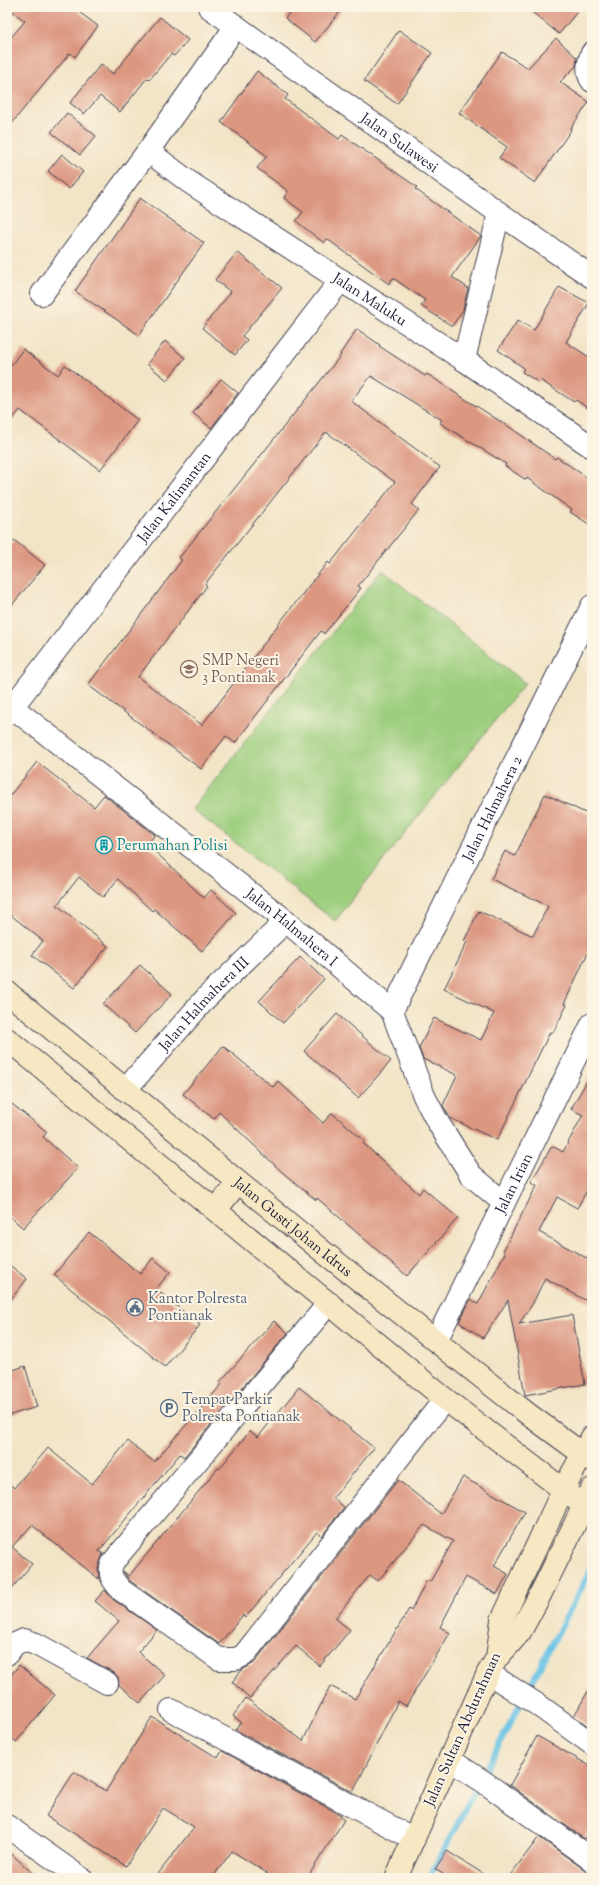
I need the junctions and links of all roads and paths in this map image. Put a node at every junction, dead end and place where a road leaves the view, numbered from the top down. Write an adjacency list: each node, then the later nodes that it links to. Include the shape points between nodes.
1 (208, 7): 2 (street, Jalan Sulawesi)
2 (236, 26): 5 (street); 6 (street, Jalan Sulawesi)
3 (592, 54): 4 (street, via 588,62)
4 (592, 82)
5 (148, 151): 8 (street, Jalan Maluku, via 189,182); 9 (street)
6 (499, 213): 7 (street, Jalan Sulawesi); 10 (street)
7 (592, 277)
8 (341, 280): 10 (street, Jalan Maluku); 13 (street, Jalan Kalimantan)
9 (42, 294)
10 (464, 360): 11 (street, Jalan Maluku)
11 (592, 447)
12 (592, 606): 16 (street, Jalan Halmahera 2)
13 (9, 710): 14 (street, Jalan Halmahera I)
14 (286, 921): 16 (street, Jalan Halmahera I); 19 (street, Jalan Halmahera III, via 207,997)
15 (7, 992): 19 (street, Jalan Gusti Johan Idrus)
16 (392, 1011): 21 (street, Jalan Halmahera I, via 424,1096 437,1121 471,1175)
17 (592, 1024): 21 (street, Jalan Irian)
18 (7, 1040): 22 (street)
19 (125, 1090): 20 (street, Jalan Gusti Johan Idrus)
20 (238, 1182): 22 (street); 24 (street, Jalan Gusti Johan Idrus)
21 (504, 1203): 24 (street, Jalan Irian)
22 (216, 1210): 23 (street)
23 (329, 1302): 25 (street); 25 (street, via 113,1562 111,1578 122,1590 219,1659 236,1659 244,1655)
24 (436, 1341): 26 (street, Jalan Gusti Johan Idrus, via 528,1414)
25 (445, 1399): 27 (street)
26 (589, 1451): 27 (street, Jalan Sultan Abdurahman)
27 (562, 1490): 28 (street); 30 (street, Jalan Sultan Abdurahman, via 502,1620)
28 (588, 1503): 30 (street, via 520,1632)
29 (7, 1654): 31 (street, via 15,1644 24,1640)
30 (493, 1666): 33 (street, via 510,1687); 34 (street, Jalan Sultan Abdurahman)
31 (107, 1683)
32 (171, 1710): 36 (street)
33 (592, 1744)
34 (450, 1760): 36 (street, Jalan Sultan Abdurahman); 37 (street)
35 (7, 1826): 38 (street)
36 (414, 1839): 39 (street, Jalan Sultan Abdurahman)
37 (592, 1860)
38 (81, 1878)
39 (396, 1878)

